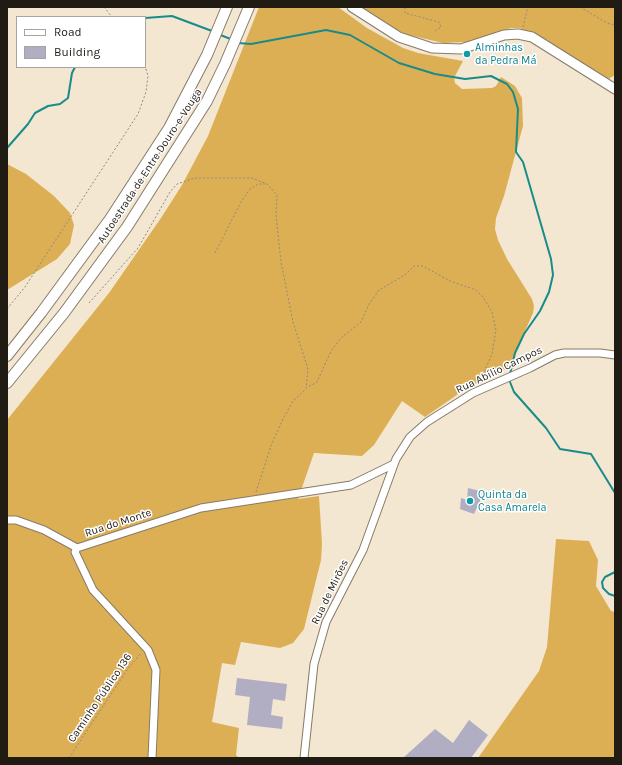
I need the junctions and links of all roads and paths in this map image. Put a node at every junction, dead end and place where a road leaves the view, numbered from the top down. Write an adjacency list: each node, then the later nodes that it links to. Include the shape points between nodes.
1 (104, 7): 8 (path)
2 (227, 7): 19 (highway, Autoestrada de Entre Douro-e-Vouga, via 207,55 169,128 110,219)
3 (249, 7): 20 (highway, Autoestrada de Entre Douro-e-Vouga, via 207,101 127,227 64,313)
4 (352, 7): 11 (main road, via 399,37 432,48 461,49 504,35)
5 (405, 7): 10 (path, via 405,13 439,22 441,27)
6 (528, 7): 11 (path, via 524,26)
7 (580, 7): 9 (path)
8 (111, 16)
9 (615, 25)
10 (435, 31)
11 (518, 34): 13 (main road, via 532,37)
12 (146, 68): 17 (path, via 148,76 146,92 138,114 25,287)
13 (615, 89)
14 (267, 184): 15 (path, via 258,184 250,189); 16 (path, via 252,178 215,177 195,178 177,184 138,248); 21 (path, via 277,195 276,215 281,262 293,322 308,369)
15 (215, 253)
16 (89, 303)
17 (7, 309)
18 (615, 355): 22 (street, Rua Abílio Campos, via 555,355)
19 (7, 356)
20 (7, 383)
21 (306, 388): 22 (path, via 318,382 332,351 341,338 361,322 379,290 405,275 414,266 423,266 450,281 476,290 492,312 496,330 492,354 485,370 489,380); 24 (path, via 283,419 272,443)
22 (486, 388): 23 (street, Rua Abílio Campos, via 473,393 427,422 410,437)
23 (394, 464): 24 (street, Rua do Monte, via 351,485); 30 (street, Rua de Mirões, via 363,550 326,622 314,664)
24 (254, 500): 26 (street, Rua do Monte, via 201,508)
25 (7, 520): 26 (street, via 16,520 44,530)
26 (77, 548): 27 (street, Rua do Monte, via 75,552 93,590)
27 (146, 648): 28 (path, Caminho Público 136, via 136,658); 29 (street, Rua do Monte, via 156,670)
28 (70, 758)
29 (152, 758)
30 (304, 758)

